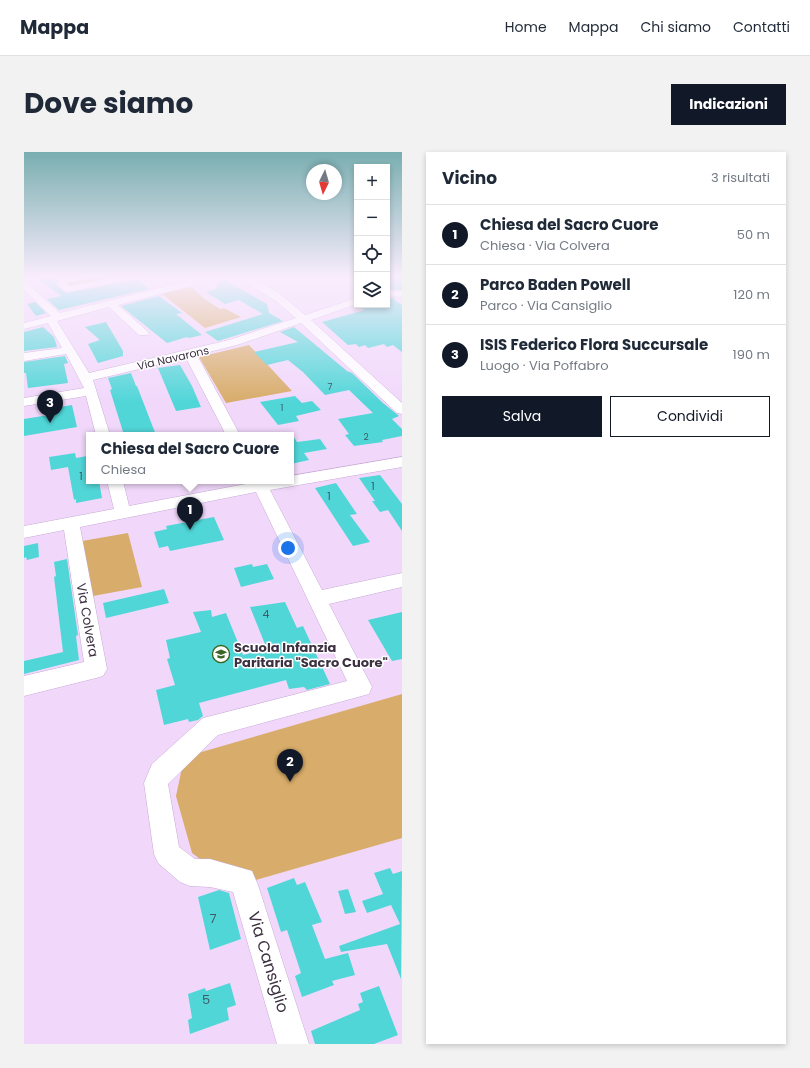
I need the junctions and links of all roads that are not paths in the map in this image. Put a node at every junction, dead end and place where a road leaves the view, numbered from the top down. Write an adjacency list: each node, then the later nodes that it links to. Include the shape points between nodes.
1 (55, 318): 7 (street)
2 (53, 319): 5 (street)
3 (127, 319): 6 (street)
4 (304, 319): 8 (street, Via Navarons, via 233,343); 13 (street)
5 (24, 326)
6 (143, 333)
7 (70, 350): 9 (street); 10 (street)
8 (190, 354): 10 (street, Via Navarons); 15 (street)
9 (24, 357)
10 (86, 378): 11 (street)
11 (92, 391): 12 (street); 14 (street)
12 (24, 402)
13 (402, 410)
14 (102, 432)
15 (231, 432)
16 (402, 462): 17 (street)
17 (294, 480)
18 (116, 484): 21 (street)
19 (254, 484): 21 (street)
20 (260, 484): 25 (street)
21 (123, 513): 22 (street)
22 (71, 523): 23 (street); 26 (street, Via Colvera, via 96,668)
23 (24, 532)
24 (402, 580): 25 (street)
25 (317, 599): 27 (street, Via Cansiglio, via 362,687 211,726 161,773 156,783 167,854 190,872 210,873 242,881)
26 (24, 686)
27 (293, 1044)

